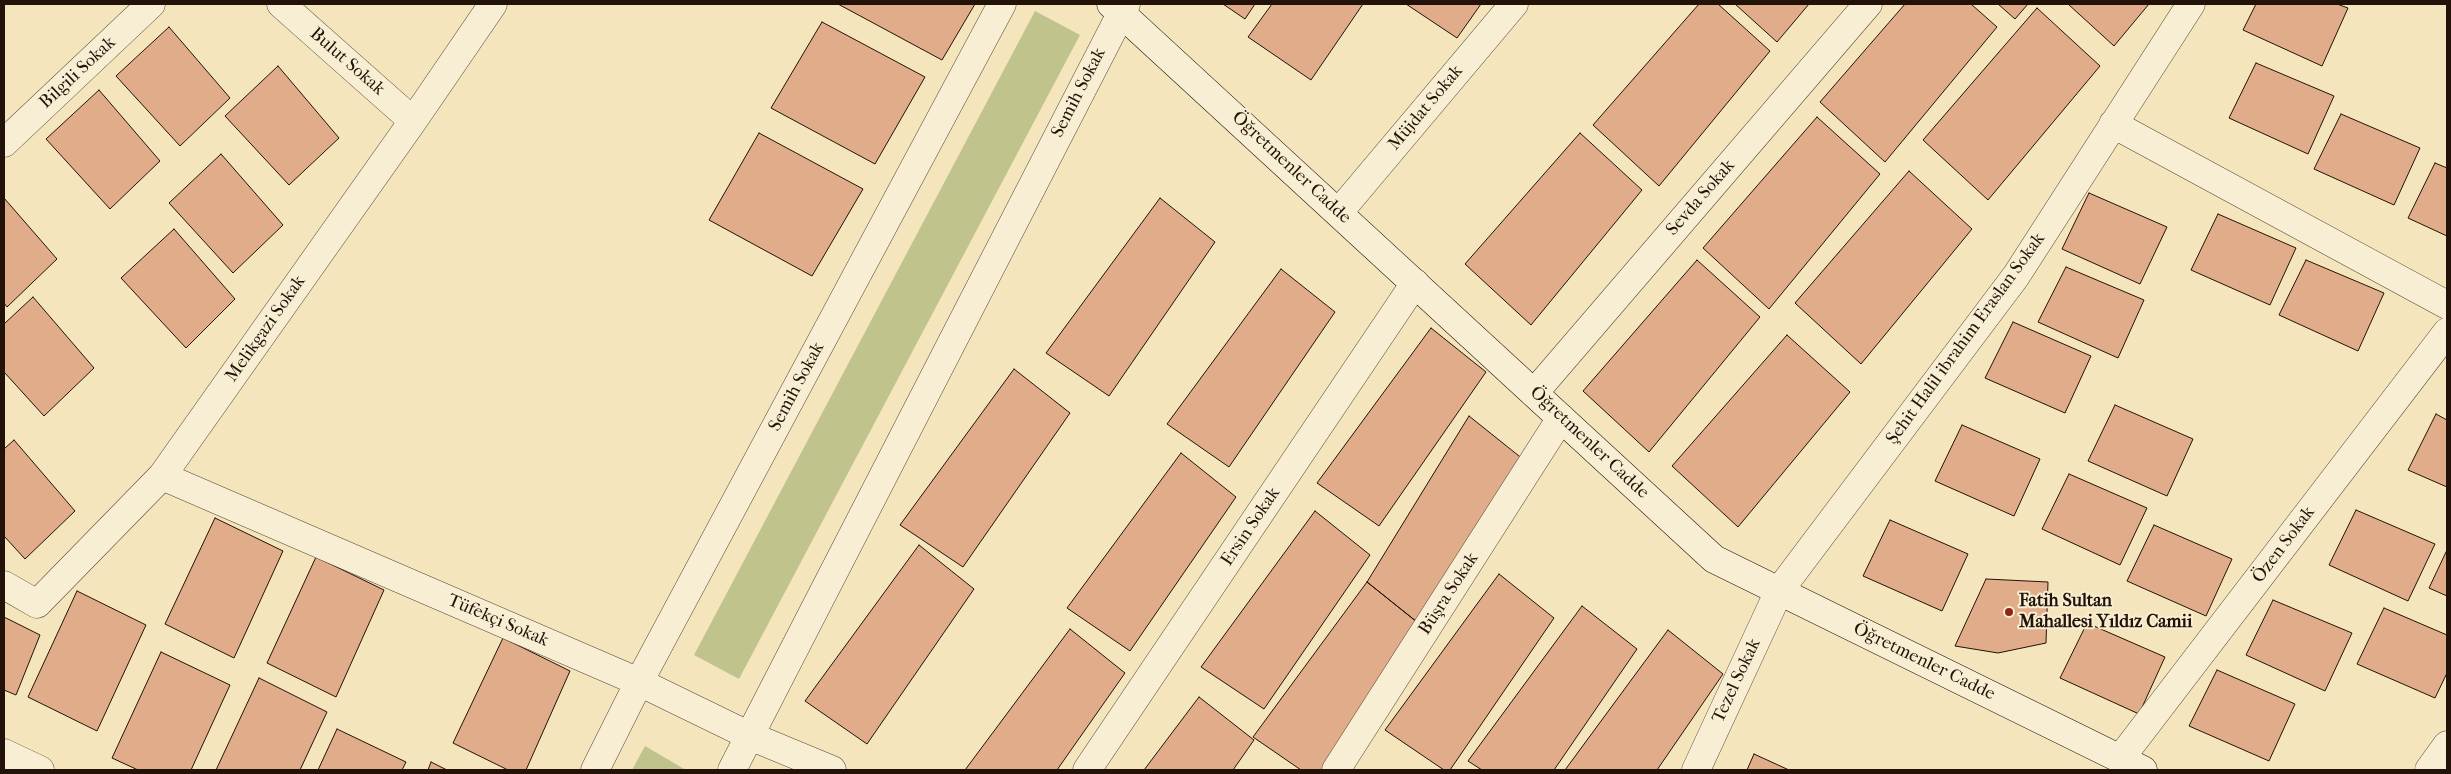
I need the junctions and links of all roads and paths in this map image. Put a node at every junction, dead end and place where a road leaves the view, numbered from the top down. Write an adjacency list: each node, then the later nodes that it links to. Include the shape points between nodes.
1 (151, 4): 11 (street, Bilgili Sokak)
2 (281, 4): 9 (street, Bulut Sokak)
3 (493, 4): 9 (street, Melikgazi Sokak)
4 (1002, 4): 21 (street, Semih Sokak)
5 (1514, 4): 12 (street, Müjdat Sokak)
6 (1868, 4): 16 (street, Sevda Sokak)
7 (2191, 4): 10 (street, Şehit Halil ibrahim Eraslan Sokak)
8 (1119, 6): 12 (street, Öğretmenler Cadde); 22 (street, Semih Sokak)
9 (413, 120): 18 (street, Melikgazi Sokak)
10 (2113, 124): 14 (street); 20 (street, Şehit Halil ibrahim Eraslan Sokak, via 2016,276)
11 (4, 143)
12 (1339, 212): 13 (street, Öğretmenler Cadde)
13 (1415, 283): 16 (street, Öğretmenler Cadde); 30 (street, Ersin Sokak)
14 (2447, 305)
15 (2447, 332): 25 (street, Özen Sokak)
16 (1534, 393): 17 (street, Öğretmenler Cadde)
17 (1561, 418): 20 (street, Öğretmenler Cadde, via 1714,559); 31 (street, Büşra Sokak)
18 (162, 476): 19 (street, Melikgazi Sokak, via 37,604); 21 (street, Tüfekçi Sokak)
19 (4, 585)
20 (1779, 591): 25 (street, Öğretmenler Cadde); 32 (street, Tezel Sokak)
21 (639, 682): 22 (street, Tüfekçi Sokak); 27 (street, Semih Sokak)
22 (750, 736): 28 (street, Semih Sokak); 29 (street, Tüfekçi Sokak)
23 (2447, 745): 33 (street)
24 (4, 753): 26 (street)
25 (2132, 765)
26 (40, 770)
27 (595, 770)
28 (732, 770)
29 (832, 770)
30 (1087, 770)
31 (1336, 770)
32 (1696, 770)
33 (2429, 770)

